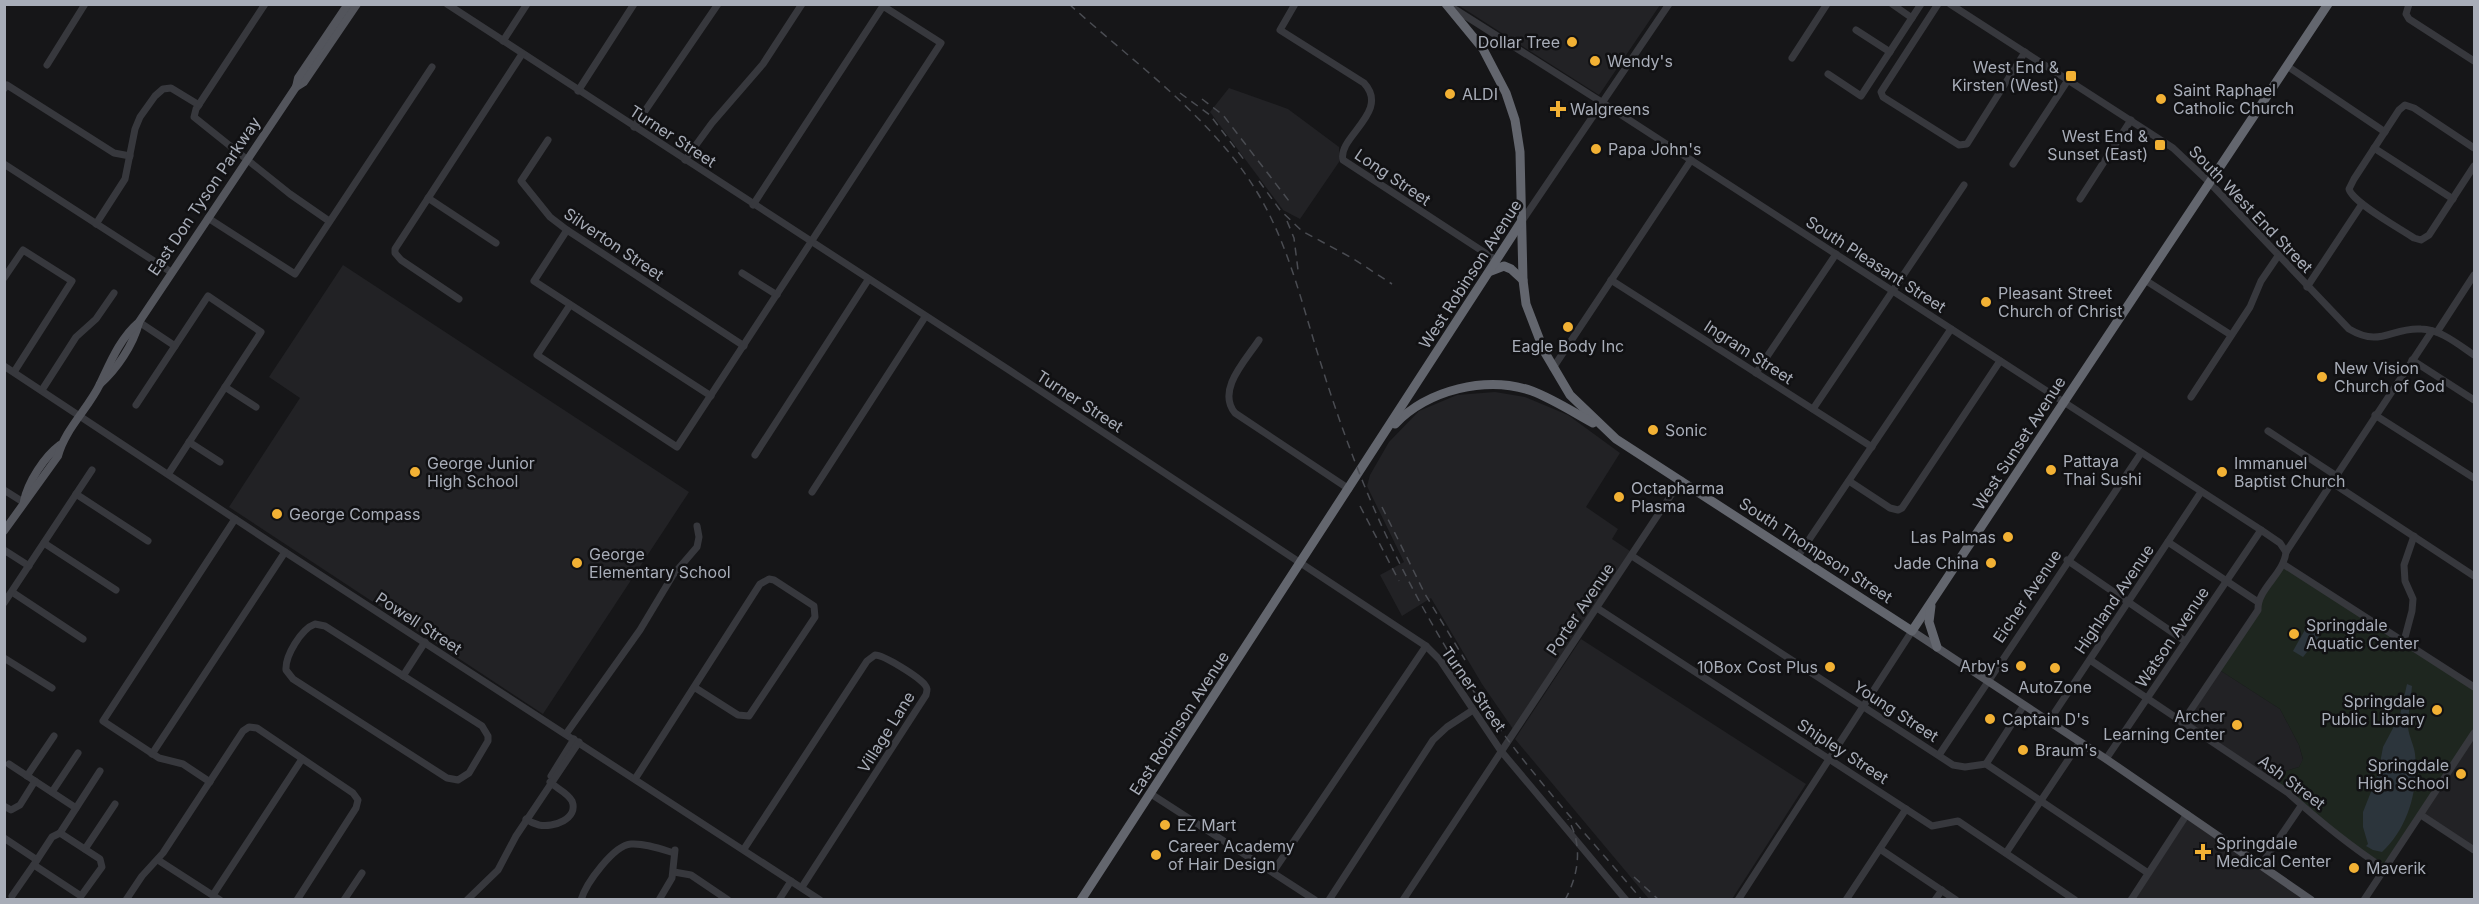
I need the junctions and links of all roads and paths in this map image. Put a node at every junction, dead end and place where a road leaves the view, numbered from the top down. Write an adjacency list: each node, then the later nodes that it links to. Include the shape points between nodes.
1 (85, 4): 30 (street)
2 (265, 4): 39 (street)
3 (348, 4): 36 (main road, East Don Tyson Parkway, via 298,78)
4 (357, 4): 36 (main road, East Don Tyson Parkway, via 304,82)
5 (447, 4): 24 (street, Turner Street)
6 (527, 4): 24 (street)
7 (634, 4): 37 (street)
8 (718, 4): 41 (street)
9 (802, 4): 48 (street, via 764,64)
10 (1295, 4): 69 (street, Long Street, via 1280,30 1371,90 1372,103 1343,151 1343,160)
11 (1446, 4): 38 (street, South Pleasant Street); 62 (highway, South Thompson Street, via 1483,49 1506,93 1520,152)
12 (1669, 4): 38 (street, West Robinson Avenue)
13 (1827, 4): 28 (street)
14 (1892, 4): 22 (street)
15 (1921, 4): 22 (street)
16 (1938, 4): 26 (street, via 1881,92 1883,97 1959,145 1969,142)
17 (1950, 4): 21 (street, South West End Street)
18 (2328, 4): 31 (highway, West Sunset Avenue)
19 (2409, 4): 29 (street, via 2409,19)
20 (883, 6): 59 (street); 66 (street, via 941,43)
21 (1962, 8): 26 (street, South West End Street)
22 (1912, 18): 25 (street)
23 (1856, 30): 25 (street)
24 (503, 41): 27 (street, Turner Street)
25 (1890, 52): 33 (street, via 1861,96)
26 (2025, 52): 34 (street, South West End Street)
27 (522, 54): 37 (street, Turner Street); 55 (street)
28 (1792, 58)
29 (2475, 61)
30 (47, 65)
31 (2287, 66): 42 (street); 53 (highway, West Sunset Avenue)
32 (432, 67): 61 (street)
33 (1828, 74)
34 (2068, 80): 40 (street, South West End Street); 51 (street)
35 (6, 87): 46 (street, via 114,153)
36 (296, 87): 47 (main road, East Don Tyson Parkway)
37 (578, 91): 41 (street, Turner Street)
38 (1603, 103): 49 (street, South Pleasant Street); 62 (street, West Robinson Avenue)
39 (199, 105): 46 (street, via 171,88 163,89 140,117); 47 (street, via 194,117)
40 (2131, 120): 53 (street, South West End Street, via 2178,152); 56 (street)
41 (634, 127): 48 (street, Turner Street)
42 (2385, 132): 44 (street); 45 (street, via 2399,110 2410,105)
43 (548, 140): 64 (street, Silverton Street, via 520,182 550,217)
44 (2374, 148): 57 (street); 58 (street, via 2350,185 2351,194)
45 (2475, 148)
46 (130, 156): 63 (street, via 125,179)
47 (247, 159): 60 (main road, East Don Tyson Parkway); 61 (street)
48 (685, 160): 59 (street, Turner Street)
49 (1691, 160): 67 (street, South Pleasant Street); 77 (street)
50 (4, 164): 63 (street)
51 (2013, 164)
52 (2475, 166): 57 (street)
53 (2209, 182): 68 (street, South West End Street); 78 (highway, West Sunset Avenue)
54 (1964, 185): 80 (street)
55 (428, 198): 65 (street); 83 (street, via 395,253)
56 (2080, 199)
57 (2453, 199): 58 (street, via 2429,235 2421,240)
58 (2362, 204): 79 (street)
59 (753, 205): 66 (street, Turner Street)
60 (208, 218): 61 (street, via 295,274); 70 (main road, East Don Tyson Parkway)
61 (329, 221)
62 (1521, 222): 69 (highway, West Robinson Avenue); 76 (highway, South Thompson Street)
63 (96, 224): 70 (street)
64 (567, 230): 84 (street, via 534,281); 93 (street, Silverton Street)
65 (496, 243)
66 (811, 243): 75 (street, Turner Street); 82 (street)
67 (1836, 255): 80 (street, South Pleasant Street); 101 (street)
68 (2278, 256): 79 (street, South West End Street); 90 (street)
69 (1496, 260): 74 (highway, West Robinson Avenue)
70 (171, 272): 86 (main road, East Don Tyson Parkway)
71 (742, 273): 82 (street)
72 (2475, 275): 89 (street)
73 (4, 278): 100 (street, via 23,250 72,281)
74 (1485, 278): 76 (highway, via 1492,270 1504,266); 104 (highway, West Robinson Avenue)
75 (868, 280): 85 (street, Turner Street); 123 (street)
76 (1523, 280): 99 (highway, South Thompson Street, via 1526,304)
77 (1611, 280): 99 (street); 101 (street, Ingram Street)
78 (2145, 280): 90 (street); 111 (highway, West Sunset Avenue)
79 (2307, 287): 88 (street, South West End Street, via 2342,323 2362,335 2381,337)
80 (1892, 291): 87 (street, South Pleasant Street); 114 (street)
81 (114, 293): 103 (street, via 96,319 76,337)
82 (777, 295): 93 (street)
83 (459, 299)
84 (570, 304): 106 (street); 106 (street, via 537,355 677,447)
85 (925, 317): 133 (street); 151 (street, Turner Street)
86 (139, 322): 92 (street); 115 (main road, East Don Tyson Parkway, via 130,330)
87 (1951, 329): 97 (street, South Pleasant Street); 121 (street)
88 (2411, 329): 89 (street, South West End Street); 94 (street, via 2421,338)
89 (2434, 331): 94 (street); 95 (street, South West End Street)
90 (2231, 335): 107 (street)
91 (1259, 340): 131 (street, via 1229,388 1229,406)
92 (175, 345): 102 (street, via 208,296 261,332); 112 (street)
93 (744, 346): 106 (street)
94 (2421, 348): 96 (street)
95 (2475, 355)
96 (2412, 360): 108 (street); 116 (street)
97 (2000, 361): 111 (street, South Pleasant Street); 130 (street, via 1905,505 1898,510 1890,508)
98 (4, 366): 100 (street, Powell Street)
99 (1553, 368): 105 (highway, South Thompson Street)
100 (14, 372): 103 (street, Powell Street)
101 (1756, 373): 114 (street, Ingram Street)
102 (225, 387): 113 (street); 120 (street)
103 (42, 390): 115 (street, Powell Street)
104 (1412, 391): 109 (highway); 119 (highway, West Robinson Avenue)
105 (1570, 395): 110 (highway); 117 (highway, South Thompson Street)
106 (711, 396)
107 (2191, 397)
108 (2475, 400)
109 (1427, 401): 110 (highway, via 1460,389 1490,385 1519,388); 119 (highway, via 1412,409)
110 (1555, 401): 117 (highway)
111 (2064, 403): 122 (street, South Pleasant Street); 161 (highway, West Sunset Avenue)
112 (136, 405)
113 (256, 407)
114 (1813, 409): 121 (street, Ingram Street)
115 (80, 415): 126 (street, Powell Street); 136 (main road, East Don Tyson Parkway, via 39,471)
116 (2375, 415): 127 (street); 128 (street)
117 (1605, 430): 129 (highway, South Thompson Street)
118 (2268, 431): 128 (street)
119 (1381, 439): 131 (highway, West Robinson Avenue)
120 (189, 442): 124 (street); 126 (street)
121 (1872, 447): 130 (street)
122 (2141, 453): 134 (street, South Pleasant Street); 150 (street, Eicher Avenue)
123 (754, 455)
124 (220, 462)
125 (92, 470): 135 (street)
126 (169, 473): 137 (street, Powell Street)
127 (2475, 478)
128 (2333, 479): 141 (street); 147 (street)
129 (1681, 480): 148 (street, Porter Avenue); 149 (highway, South Thompson Street)
130 (1849, 481): 149 (street)
131 (1349, 489): 151 (highway, West Robinson Avenue)
132 (4, 490): 136 (street)
133 (812, 492)
134 (2201, 492): 139 (street, South Pleasant Street); 143 (street, Highland Avenue)
135 (76, 494): 142 (street); 144 (street)
136 (23, 502): 140 (main road, East Don Tyson Parkway)
137 (235, 519): 146 (street, Powell Street); 190 (street, via 103,721)
138 (697, 526): 184 (street, via 697,547 673,576)
139 (2261, 530): 147 (street, South Pleasant Street); 155 (street, Watson Avenue)
140 (4, 531)
141 (2414, 536): 154 (street); 166 (street, via 2404,565 2405,581 2413,599)
142 (148, 541)
143 (2168, 542): 155 (street); 158 (street, Highland Avenue)
144 (44, 543): 153 (street); 156 (street)
145 (4, 550): 153 (street)
146 (285, 552): 167 (street, Powell Street); 190 (street)
147 (2286, 552): 152 (street)
148 (1632, 556): 162 (street, Porter Avenue); 179 (street, Young Street)
149 (1798, 556): 163 (highway, South Thompson Street)
150 (2067, 560): 158 (street); 173 (street, Eicher Avenue)
151 (1301, 563): 168 (street, Turner Street); 204 (highway, East Robinson Avenue)
152 (2283, 564): 159 (street); 166 (street)
153 (29, 566): 157 (street)
154 (2475, 576)
155 (2226, 581): 159 (street); 165 (street, Watson Avenue)
156 (116, 590)
157 (12, 592): 160 (street); 164 (street)
158 (2128, 602): 165 (street); 171 (street, Highland Avenue)
159 (2258, 602): 182 (street, via 2258,610)
160 (4, 603)
161 (1931, 603): 163 (highway, West Sunset Avenue); 169 (highway, via 1929,622)
162 (1597, 608): 188 (street, Porter Avenue); 192 (street, Shipley Street)
163 (1912, 631): 169 (main road, South Thompson Street); 179 (street, West Sunset Avenue)
164 (83, 639)
165 (2185, 641): 177 (street, Watson Avenue)
166 (2404, 641): 175 (street)
167 (425, 642): 172 (street); 184 (street, Powell Street)
168 (1426, 646): 180 (street, Turner Street); 226 (street)
169 (1937, 647): 173 (main road, South Thompson Street)
170 (4, 658): 176 (street)
171 (2090, 660): 177 (street, Ash Street); 181 (street, Highland Avenue)
172 (403, 676): 172 (street, via 482,726 488,736 469,773 458,780 447,778 292,679 286,670 287,658 306,630 315,624 325,626)
173 (1987, 680): 178 (main road, South Thompson Street); 191 (street, Eicher Avenue)
174 (694, 687): 174 (street, via 760,584 769,579 779,582 816,609 809,627 752,714 738,716); 199 (street)
175 (2475, 687)
176 (52, 688)
177 (2146, 699): 182 (street, Ash Street); 194 (street, Watson Avenue)
178 (2024, 705): 181 (main road, South Thompson Street); 196 (street)
179 (1863, 706): 191 (street, Young Street); 192 (street, West Sunset Avenue)
180 (1473, 710): 188 (street, Turner Street); 247 (street, via 1433,740)
181 (2049, 721): 187 (main road, South Thompson Street)
182 (2182, 723): 207 (street, Ash Street, via 2287,792)
183 (2475, 733): 212 (street)
184 (566, 734): 186 (street, Powell Street)
185 (54, 736): 198 (street)
186 (576, 741): 199 (street, Powell Street); 202 (street)
187 (2080, 742): 194 (main road, South Thompson Street); 205 (street)
188 (1501, 751): 248 (street, Porter Avenue); 249 (street, Turner Street)
189 (78, 753): 203 (street)
190 (152, 754): 201 (street, via 183,764)
191 (1939, 755): 196 (street, Young Street, via 1959,766)
192 (1829, 758): 209 (street, Shipley Street); 250 (street, West Sunset Avenue)
193 (302, 759): 201 (street, via 257,728 249,727); 232 (street); 237 (street, via 358,800)
194 (2106, 759): 211 (main road, South Thompson Street)
195 (9, 764): 198 (street)
196 (1986, 764): 205 (street)
197 (100, 771): 208 (street)
198 (27, 776): 200 (street)
199 (635, 778): 217 (street, Powell Street)
200 (35, 781): 203 (street); 210 (street, via 20,805)
201 (210, 782): 221 (street)
202 (550, 782): 213 (street); 213 (street, via 571,800 570,816 545,826)
203 (52, 792): 208 (street)
204 (1151, 794): 226 (street); 245 (highway, East Robinson Avenue)
205 (2041, 800): 220 (street); 228 (street)
206 (115, 804): 216 (street)
207 (2301, 806): 223 (street); 224 (street, Ash Street)
208 (76, 808): 214 (street)
209 (1906, 809): 218 (street); 220 (street, Shipley Street, via 1932,826 1958,821)
210 (6, 810)
211 (2187, 814): 223 (main road, South Thompson Street); 228 (street)
212 (2421, 815): 219 (street); 224 (street)
213 (526, 819): 239 (street, via 498,870)
214 (60, 833): 216 (street); 222 (street, via 52,837)
215 (4, 838): 222 (street)
216 (85, 849): 222 (street, via 100,859 102,867 83,896)
217 (744, 849): 229 (street, Powell Street); 230 (street, Village Lane, via 867,661 875,655 884,657 923,682 927,695)
218 (1880, 849): 231 (street); 251 (street)
219 (2475, 850)
220 (2006, 853): 254 (street, Shipley Street)
221 (158, 860): 232 (street); 235 (street)
222 (35, 862): 234 (street)
223 (2261, 865): 233 (main road, South Thompson Street)
224 (2385, 869): 256 (street)
225 (674, 872): 240 (street, via 674,851 625,845 609,857); 241 (street); 242 (street, via 691,875)
226 (1273, 872): 246 (street)
227 (362, 873): 238 (street)
228 (2148, 873): 255 (street)
229 (792, 881): 230 (street, Powell Street); 243 (street)
230 (802, 887): 244 (street, Powell Street)
231 (1942, 890): 252 (street); 253 (street)
232 (213, 895): 236 (street)
233 (2306, 898)
234 (10, 899)
235 (126, 900)
236 (220, 900)
237 (297, 900)
238 (344, 900)
239 (467, 900)
240 (581, 900)
241 (659, 900)
242 (728, 900)
243 (779, 900)
244 (820, 900)
245 (1081, 900)
246 (1315, 900)
247 (1329, 900)
248 (1403, 900)
249 (1626, 900)
250 (1738, 900)
251 (1846, 900)
252 (1935, 900)
253 (1956, 900)
254 (2075, 900)
255 (2131, 900)
256 (2364, 900)

